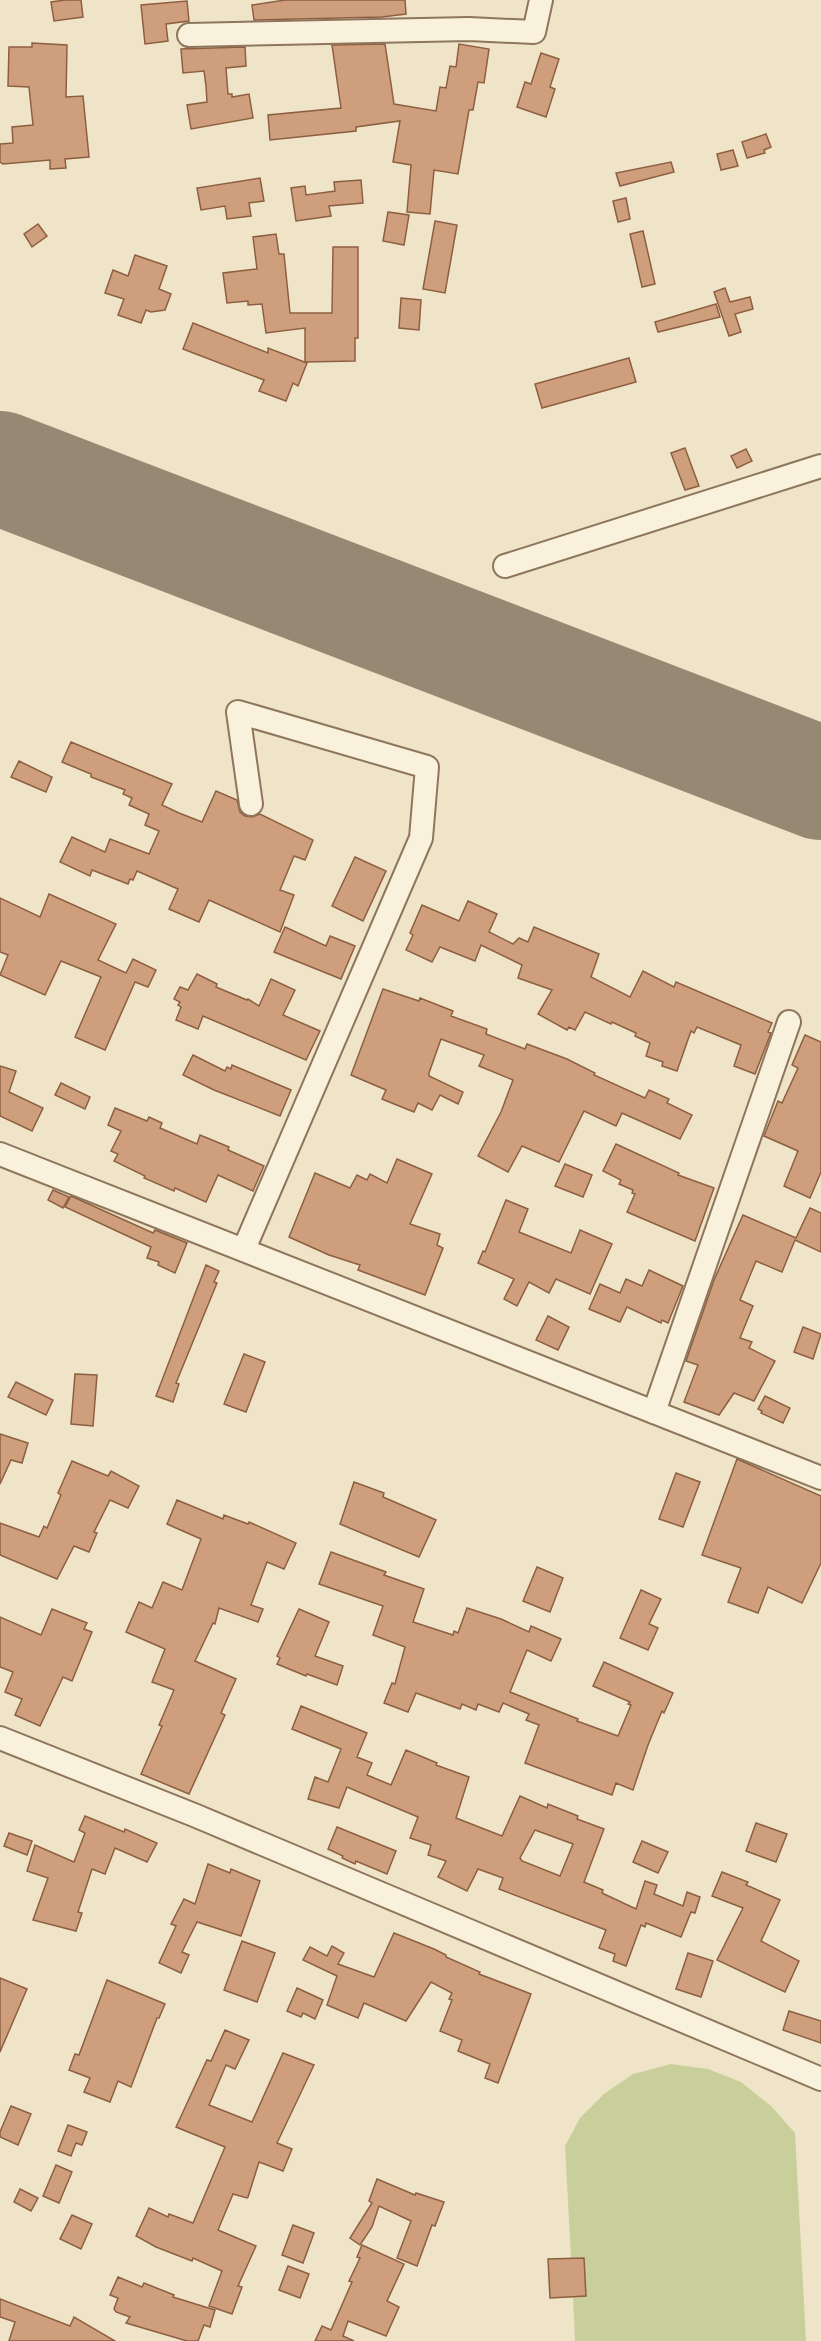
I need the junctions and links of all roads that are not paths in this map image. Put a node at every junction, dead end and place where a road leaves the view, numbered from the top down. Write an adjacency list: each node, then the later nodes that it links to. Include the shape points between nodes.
1 (541, 0): 2 (street, via 534,32 469,29)
2 (189, 35)
3 (821, 466): 4 (street)
4 (505, 566)
5 (251, 804): 8 (street, via 238,712 427,767 421,838)
6 (789, 1022): 9 (street)
7 (0, 1154): 8 (street)
8 (244, 1250): 9 (street)
9 (654, 1412): 10 (street)
10 (821, 1478)
11 (0, 1738): 12 (street, via 194,1815)
12 (821, 2079)

